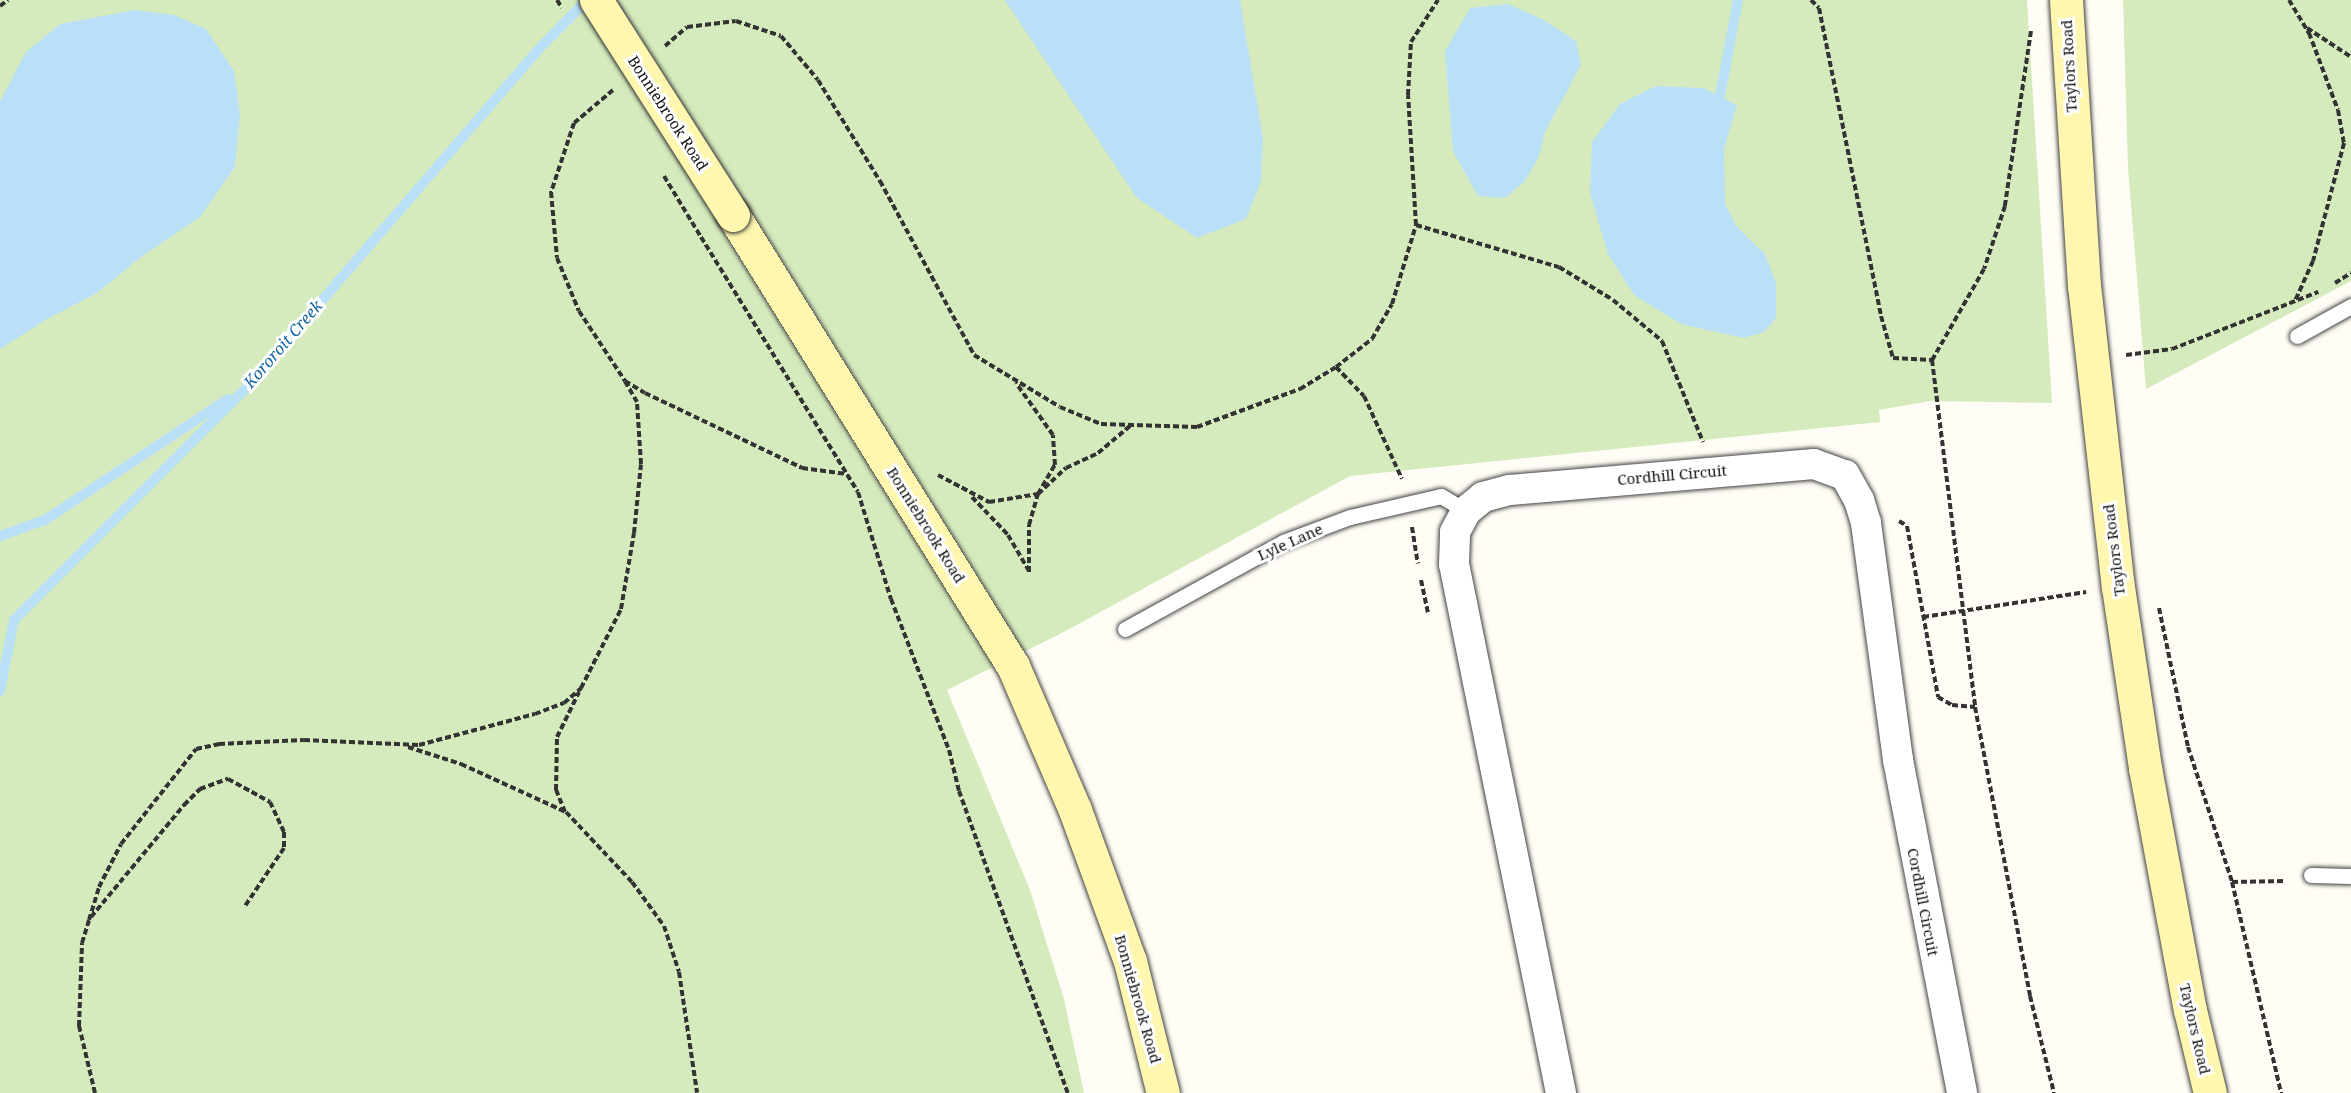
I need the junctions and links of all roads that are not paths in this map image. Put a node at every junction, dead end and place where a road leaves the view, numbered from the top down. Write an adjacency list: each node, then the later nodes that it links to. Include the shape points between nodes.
1 (596, 0): 9 (street, Bonniebrook Road, bridge, via 1013,666 1075,810 1130,960)
2 (2066, 2): 12 (street, Taylors Road, via 2084,285 2118,587 2147,780 2190,1010)
3 (2351, 306): 4 (lane)
4 (2297, 336)
5 (1466, 512): 6 (lane, Lyle Lane, via 1441,496 1350,517 1283,542); 10 (street, via 1455,532 1454,564); 11 (street, Cordhill Circuit, via 1483,497 1510,490 1791,464 1830,467 1845,475 1866,523 1898,760)
6 (1125, 629)
7 (2311, 875): 8 (lane)
8 (2351, 876)
9 (1164, 1093)
10 (1561, 1093)
11 (1962, 1093)
12 (2210, 1093)

